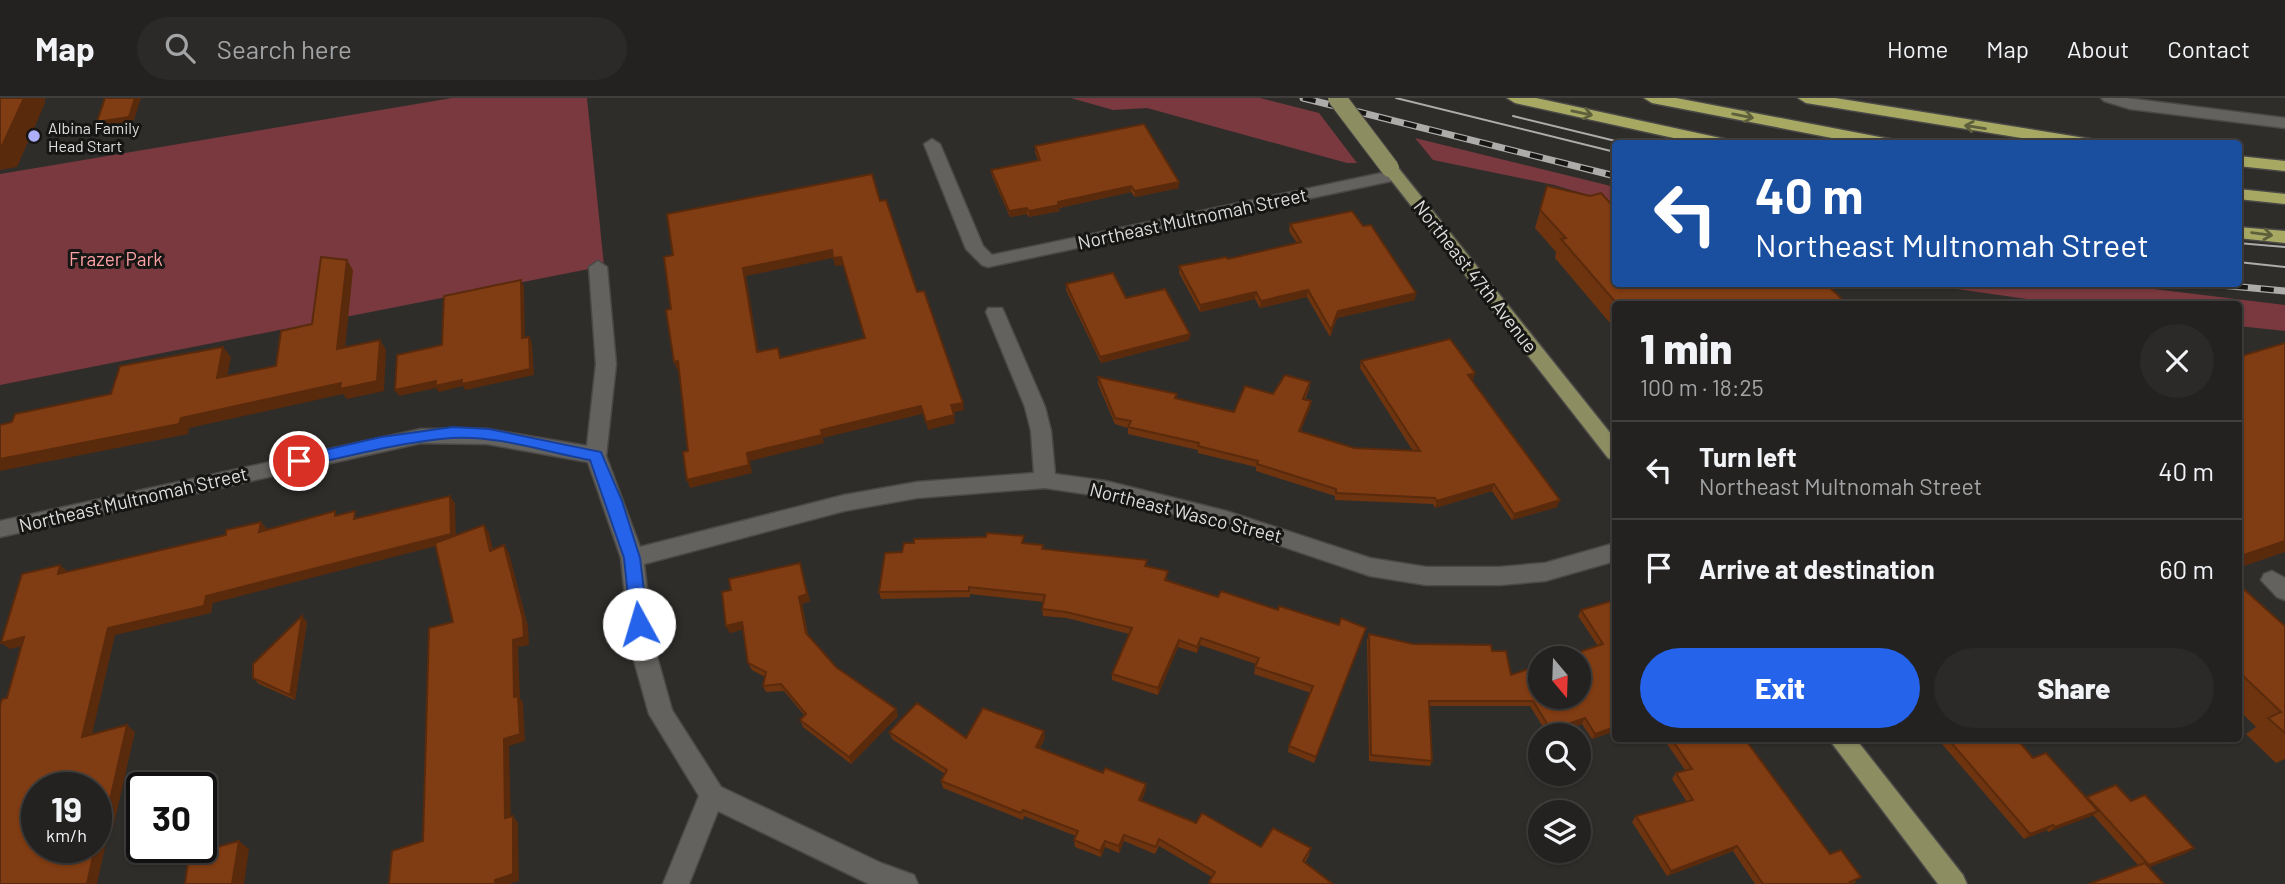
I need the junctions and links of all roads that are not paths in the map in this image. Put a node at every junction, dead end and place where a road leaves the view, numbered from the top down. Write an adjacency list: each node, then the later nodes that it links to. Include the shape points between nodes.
1 (1337, 98): 13 (main road, Northeast 47th Avenue, bridge)
2 (1515, 98): 7 (highway, one-way to 7)
3 (1652, 98): 8 (highway, one-way to 8)
4 (1806, 98): 9 (highway, one-way to 4)
5 (2109, 98): 6 (street)
6 (2285, 123)
7 (1707, 140)
8 (1869, 140)
9 (2066, 140)
10 (932, 144): 13 (street, Northeast Multnomah Street, via 975,249 988,261)
11 (2242, 161): 12 (highway)
12 (2285, 166)
13 (1393, 172): 20 (main road, Northeast 47th Avenue)
14 (2242, 194): 15 (highway)
15 (2285, 198)
16 (2242, 232): 17 (highway, one-way to 17)
17 (2285, 237)
18 (597, 267): 21 (street, via 606,364)
19 (995, 312): 22 (street, via 1035,407)
20 (1612, 449)
21 (596, 456): 23 (street, Northeast Multnomah Street, via 489,434 453,432); 25 (street)
22 (1045, 480): 24 (street, Northeast Wasco Street, via 1106,489 1213,515 1370,567 1426,576 1545,572); 25 (street, Northeast Wasco Street, via 917,490 856,500)
23 (0, 529)
24 (1612, 553)
25 (632, 558): 27 (street, via 642,646 661,714)
26 (1843, 742): 30 (main road)
27 (712, 794): 28 (street); 29 (street)
28 (676, 884)
29 (905, 884)
30 (1954, 884)

